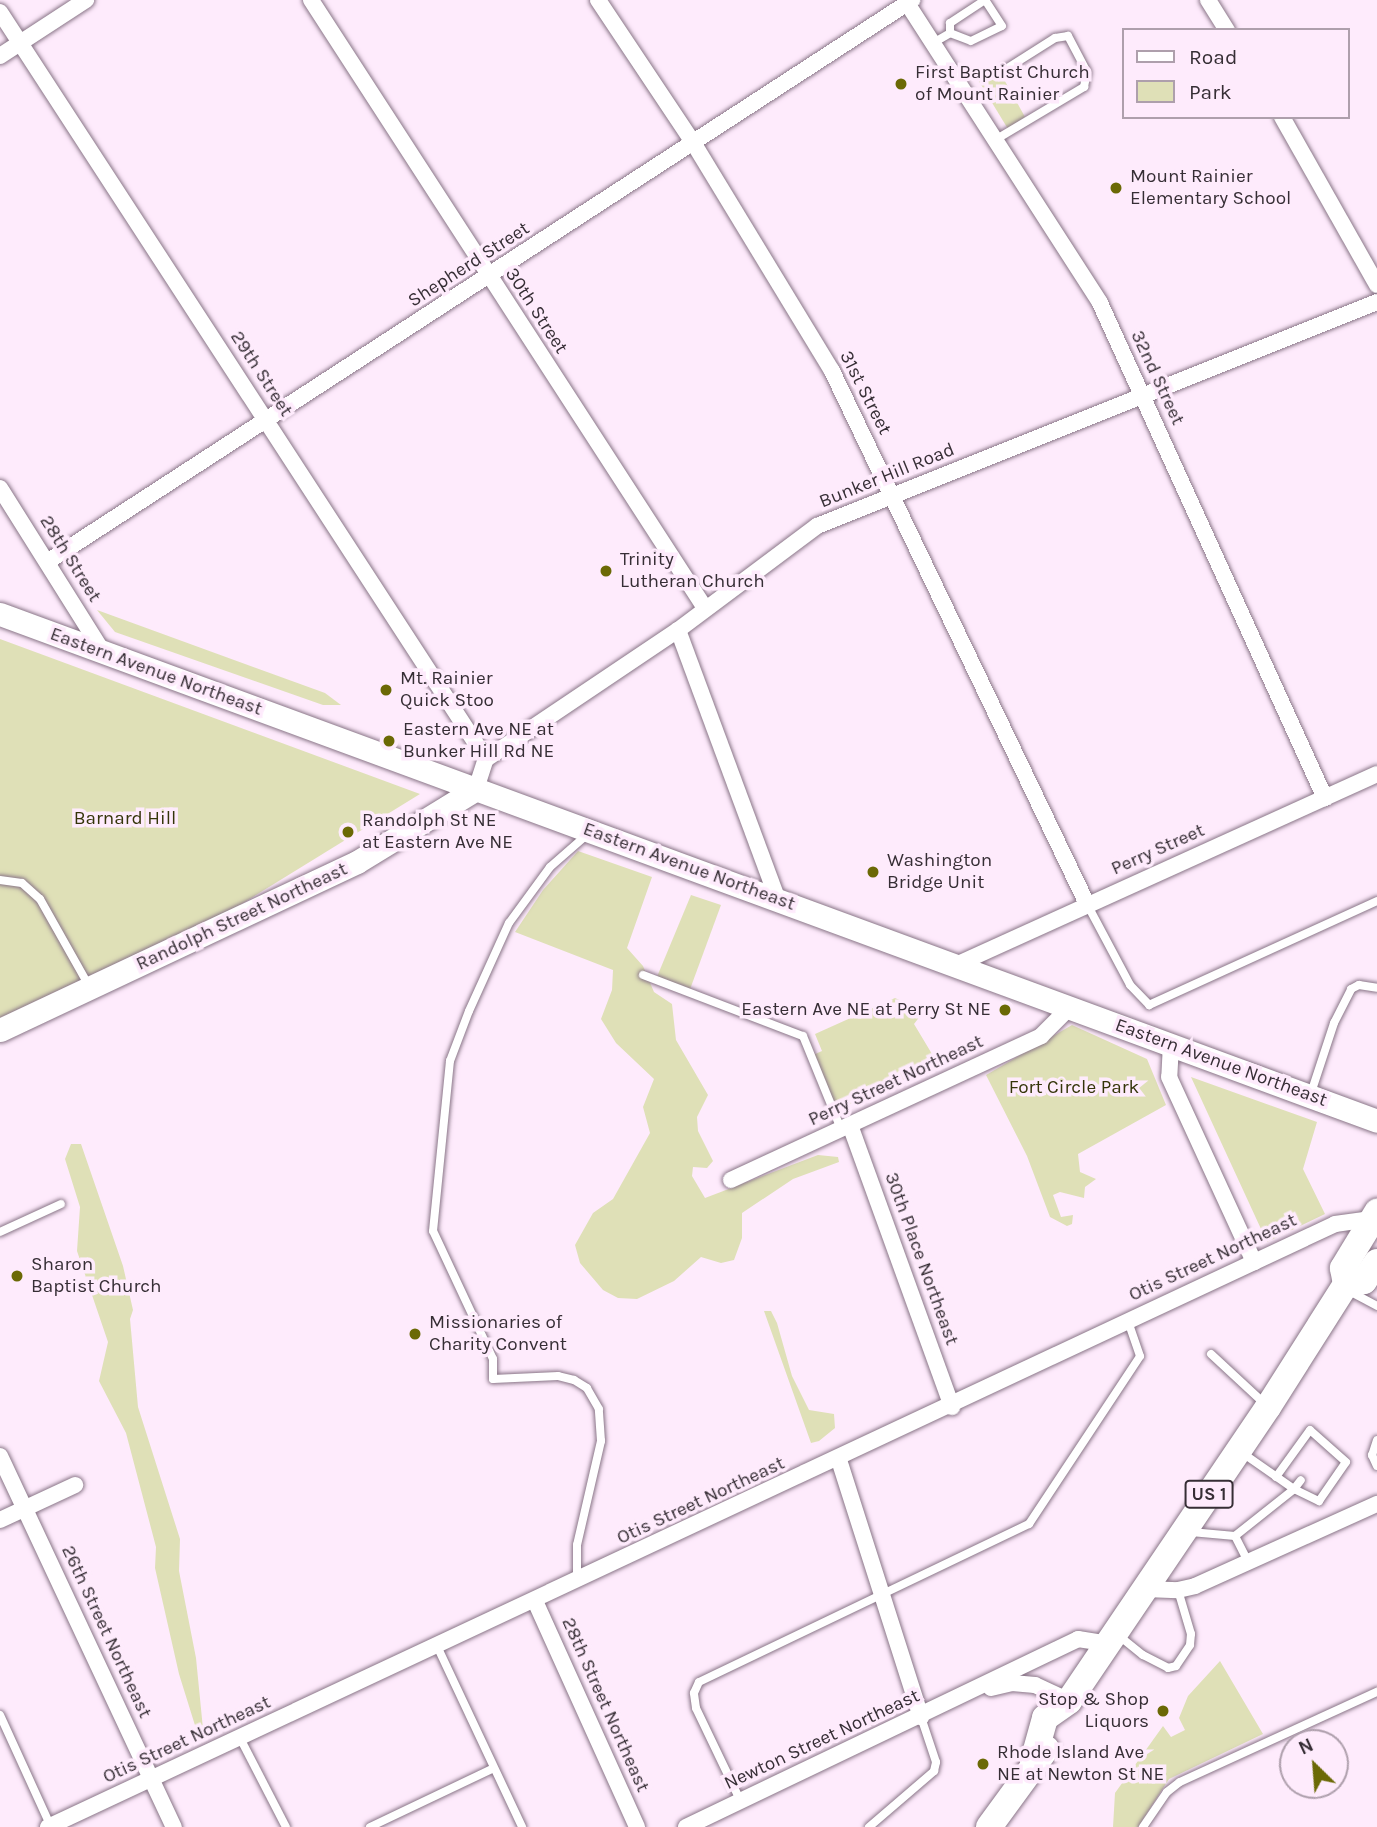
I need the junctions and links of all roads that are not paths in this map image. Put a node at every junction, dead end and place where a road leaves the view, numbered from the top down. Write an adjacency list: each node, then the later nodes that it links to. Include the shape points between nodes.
1 (86, 0): 9 (street)
2 (311, 0): 16 (street, 30th Street)
3 (598, 0): 15 (street, 31st Street)
4 (1209, 0): 7 (street)
5 (908, 1): 10 (street, 32nd Street); 15 (street, Shepherd Street)
6 (0, 12): 9 (street, 29th Street)
7 (1226, 28)
8 (950, 33): 8 (lane, via 971,41 1002,26 985,0 950,23); 10 (lane)
9 (20, 43): 11 (street); 20 (street, 29th Street)
10 (933, 43): 14 (street, 32nd Street)
11 (0, 56)
12 (1003, 71): 14 (lane, via 1055,38 1068,36 1087,72 1084,87)
13 (1283, 119): 17 (street)
14 (995, 140): 19 (street, 32nd Street, via 1100,303)
15 (694, 144): 16 (street, Shepherd Street); 22 (street, 31st Street, via 832,370)
16 (489, 278): 20 (street, Shepherd Street); 24 (street, 30th Street)
17 (1377, 285)
18 (1377, 302): 19 (street, Bunker Hill Road)
19 (1144, 398): 22 (street, Bunker Hill Road); 31 (street, 32nd Street)
20 (267, 422): 23 (street, Shepherd Street); 28 (street, 29th Street)
21 (0, 488): 23 (street, 28th Street)
22 (893, 495): 24 (street, Bunker Hill Road, via 817,526); 36 (street, 31st Street)
23 (47, 562): 27 (street, 28th Street)
24 (705, 608): 26 (street, Bunker Hill Road)
25 (0, 614): 27 (main road, Eastern Avenue Northeast)
26 (678, 630): 28 (street, Bunker Hill Road); 34 (street)
27 (103, 652): 30 (main road, Eastern Avenue Northeast)
28 (486, 760): 30 (street)
29 (1377, 774): 31 (street, Perry Street)
30 (476, 789): 32 (main road, Eastern Avenue Northeast); 39 (main road, Randolph Street Northeast, via 357,862)
31 (1325, 798): 36 (street, Perry Street)
32 (591, 831): 34 (main road, Eastern Avenue Northeast); 76 (lane, via 550,867 487,963 450,1061 433,1231 493,1359 493,1379 547,1376 574,1380 587,1388 599,1409 601,1441 577,1545)
33 (0, 880): 39 (lane, via 22,883 40,899)
34 (778, 900): 37 (main road, Eastern Avenue Northeast)
35 (1377, 901): 36 (lane, via 1150,1005 1130,985)
36 (1087, 904): 37 (street, Perry Street)
37 (956, 965): 41 (main road, Eastern Avenue Northeast)
38 (643, 975): 46 (lane, via 803,1035)
39 (90, 988): 42 (main road, Randolph Street Northeast)
40 (1377, 988): 44 (lane, via 1359,985 1351,989 1334,1023)
41 (1070, 1007): 43 (main road, Eastern Avenue Northeast); 46 (street, Perry Street Northeast, via 1041,1037)
42 (0, 1030)
43 (1171, 1044): 44 (main road, Eastern Avenue Northeast); 51 (street, via 1169,1077)
44 (1311, 1096): 45 (main road, Eastern Avenue Northeast)
45 (1377, 1121)
46 (846, 1127): 47 (street, Perry Street Northeast); 57 (street, 30th Place Northeast)
47 (730, 1180)
48 (61, 1204): 50 (lane)
49 (1375, 1216): 51 (street, Otis Street Northeast, via 1335,1224); 53 (main road, US 1, via 1343,1268)
50 (0, 1232)
51 (1254, 1262): 55 (street, Otis Street Northeast)
52 (1377, 1262): 53 (main road, US 1, via 1364,1281)
53 (1344, 1286): 54 (lane); 58 (main road, US 1)
54 (1377, 1306)
55 (1128, 1322): 57 (street, Otis Street Northeast); 79 (lane, via 1140,1356 1029,1524)
56 (1211, 1354): 58 (lane)
57 (951, 1407): 64 (street, Otis Street Northeast)
58 (1268, 1407): 61 (main road, US 1)
59 (1377, 1440): 65 (lane, via 1372,1455)
60 (1328, 1445): 62 (lane); 66 (lane, via 1310,1430); 69 (lane, via 1346,1462 1319,1501)
61 (1239, 1450): 66 (lane); 73 (main road, US 1)
62 (1322, 1453)
63 (0, 1455): 71 (street, 26th Street Northeast)
64 (839, 1460): 76 (street, Otis Street Northeast); 79 (street)
65 (1377, 1466)
66 (1276, 1477): 69 (lane)
67 (1301, 1480): 69 (lane)
68 (75, 1485): 71 (street)
69 (1294, 1489): 74 (lane)
70 (1377, 1504): 75 (street)
71 (25, 1508): 72 (street); 90 (street, 26th Street Northeast)
72 (0, 1520)
73 (1184, 1531): 74 (lane); 77 (main road, US 1)
74 (1236, 1536): 75 (lane)
75 (1248, 1562): 78 (street)
76 (578, 1581): 80 (street, Otis Street Northeast)
77 (1144, 1589): 78 (street); 81 (main road, US 1)
78 (1178, 1590): 81 (lane, via 1191,1634 1190,1645 1176,1666 1168,1668)
79 (880, 1592): 87 (street); 91 (lane, via 699,1682 694,1693 696,1707)
80 (535, 1601): 82 (street, Otis Street Northeast); 97 (street, 28th Street Northeast)
81 (1112, 1639): 83 (street, Newton Street Northeast, via 1078,1639); 85 (main road, US 1)
82 (437, 1646): 88 (street, Otis Street Northeast); 89 (lane)
83 (975, 1692): 85 (street, Newton Street Northeast, via 1021,1684); 87 (street, Newton Street Northeast)
84 (1377, 1692): 101 (lane, via 1180,1782 1167,1792)
85 (1069, 1701): 100 (main road, US 1, via 1058,1737 1033,1761)
86 (0, 1715): 92 (lane)
87 (921, 1717): 91 (street, Newton Street Northeast); 99 (lane, via 936,1762 934,1771)
88 (240, 1738): 90 (street, Otis Street Northeast); 94 (lane)
89 (494, 1768): 95 (lane); 96 (lane)
90 (151, 1779): 92 (street, Otis Street Northeast); 93 (street, 26th Street Northeast)
91 (741, 1801): 98 (street, Newton Street Northeast)
92 (50, 1827)
93 (174, 1827)
94 (286, 1827)
95 (370, 1827)
96 (522, 1827)
97 (638, 1827)
98 (686, 1827)
99 (869, 1827)
100 (989, 1827)
101 (1143, 1827)

